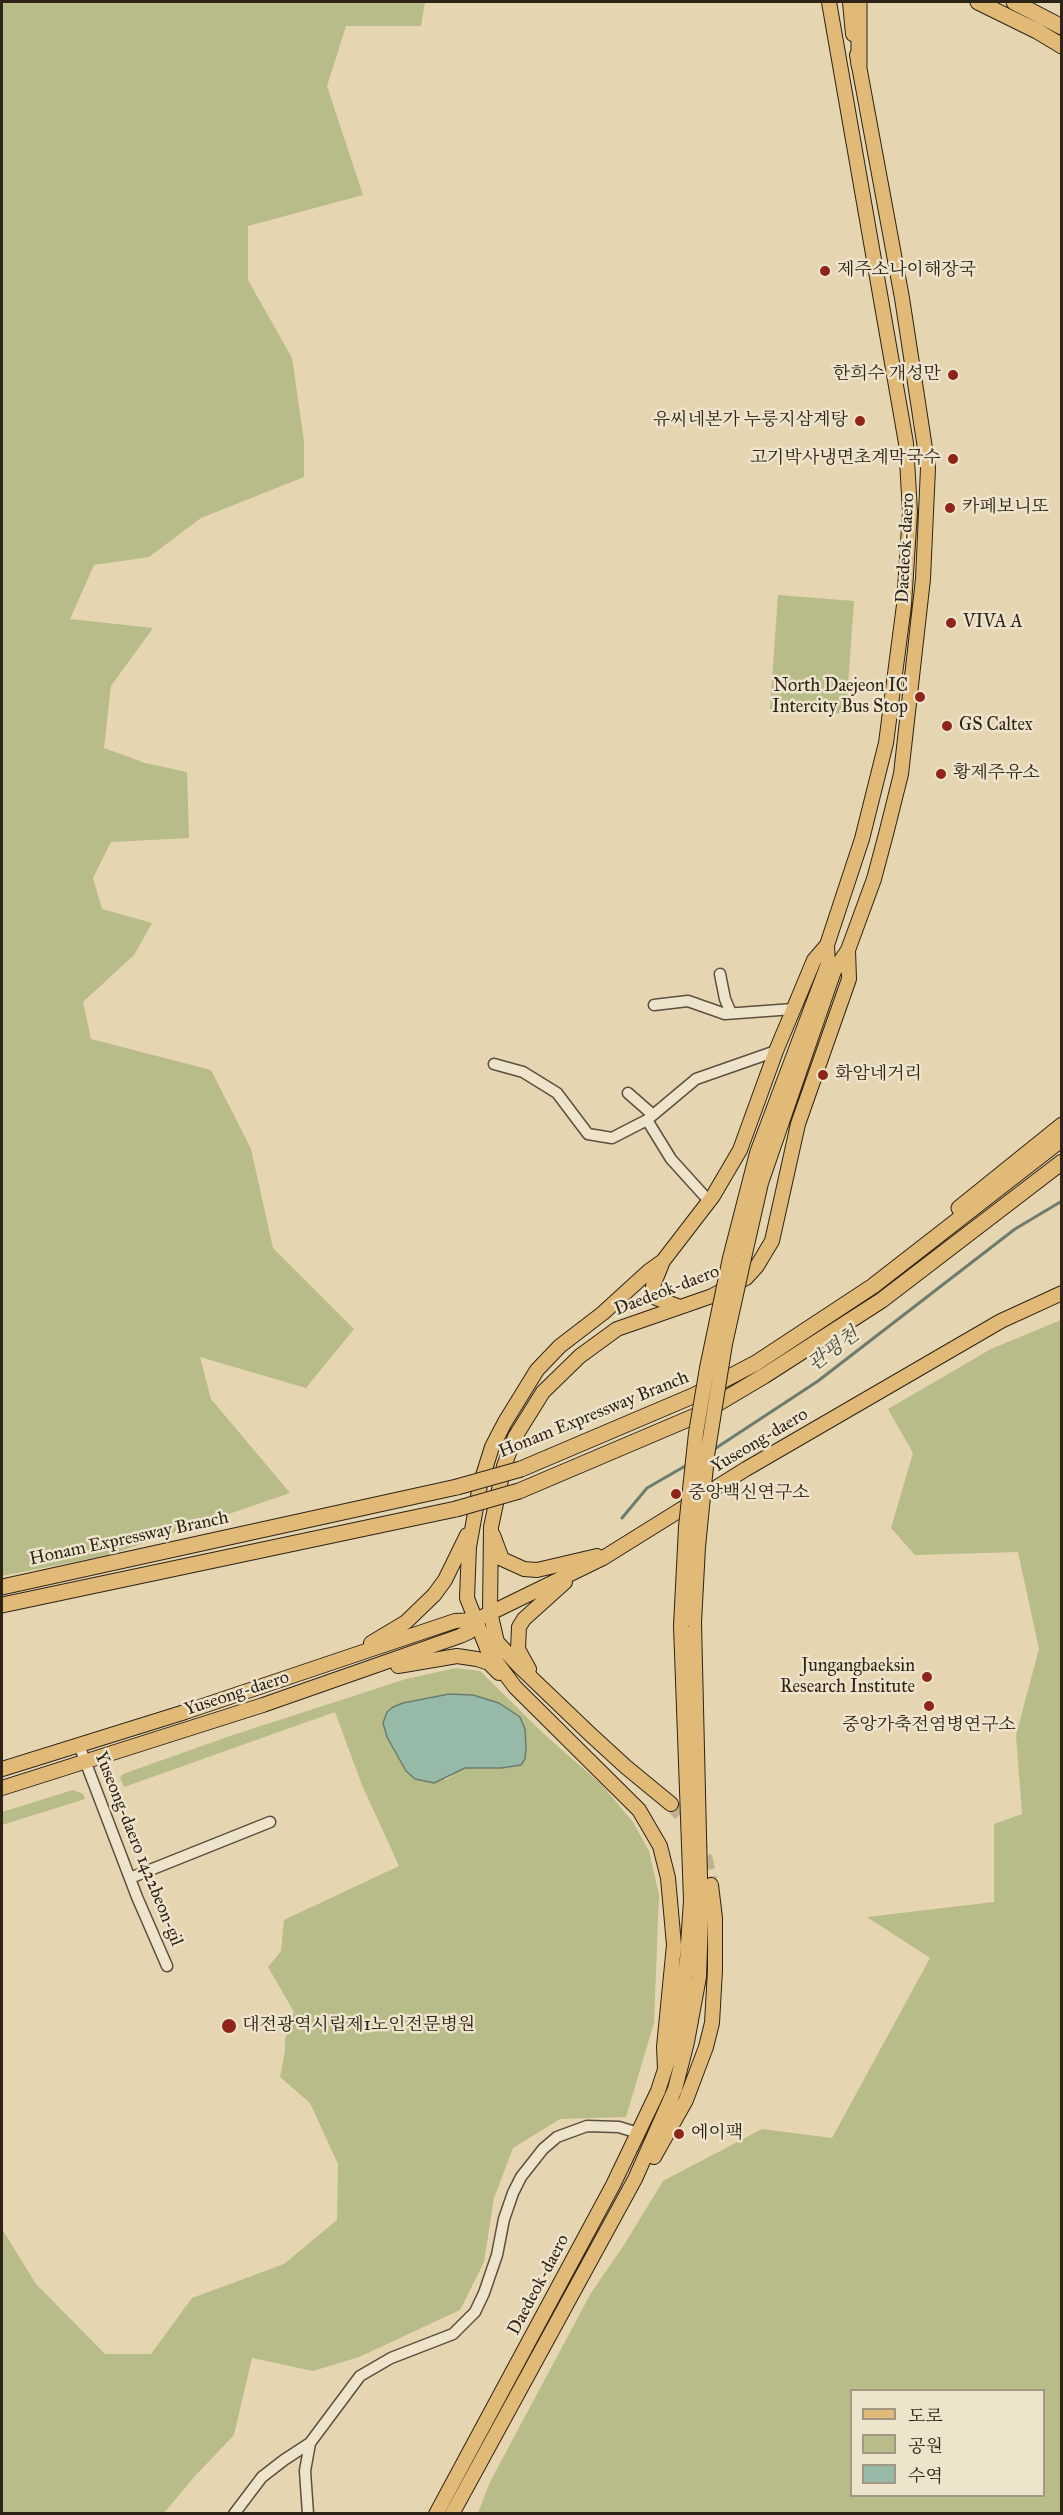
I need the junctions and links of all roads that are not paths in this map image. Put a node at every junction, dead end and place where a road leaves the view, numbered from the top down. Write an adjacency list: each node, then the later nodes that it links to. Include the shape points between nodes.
1 (829, 2): 9 (main road, Daedeok-daero, via 906,443 910,512 904,605 886,743 862,839)
2 (850, 2): 8 (main road, Daedeok-daero)
3 (859, 2): 8 (highway)
4 (978, 2): 7 (highway)
5 (1014, 2): 6 (highway)
6 (1062, 27)
7 (1062, 46)
8 (859, 65): 10 (main road, Daedeok-daero, via 908,332 928,468 923,579 901,774 874,879)
9 (827, 945): 13 (main road, Daedeok-daero, via 814,960); 23 (main road, Daedeok-daero, via 828,964 758,1153)
10 (848, 950): 23 (main road, Daedeok-daero, via 834,971); 27 (main road, Daedeok-daero, via 849,979 798,1124 772,1241 746,1278)
11 (720, 974): 14 (street)
12 (654, 1005): 14 (street, via 688,1001)
13 (793, 1009): 14 (street); 15 (main road, Daedeok-daero)
14 (731, 1013)
15 (776, 1051): 18 (street, via 696,1079); 22 (main road, Daedeok-daero, via 740,1150)
16 (494, 1064): 18 (street, via 524,1072 557,1093 592,1136 612,1138)
17 (628, 1093): 18 (street)
18 (650, 1117): 22 (street, via 671,1159)
19 (1062, 1125): 25 (highway, via 882,1269)
20 (1062, 1139): 25 (highway, Honam Expressway Branch)
21 (1062, 1162): 34 (highway, Honam Expressway Branch, bridge, via 882,1300 764,1376 700,1414 519,1491 456,1509)
22 (709, 1201): 24 (main road, Daedeok-daero)
23 (737, 1258): 37 (main road, bridge)
24 (663, 1261): 27 (main road, via 653,1286 656,1298); 28 (main road, Daedeok-daero, via 560,1346 537,1371 492,1447)
25 (873, 1287): 33 (highway, Honam Expressway Branch, bridge, via 756,1363 695,1395 521,1469 458,1487)
26 (1062, 1293): 31 (main road, Yuseong-daero, via 1001,1321 746,1469)
27 (680, 1307): 29 (main road, Daedeok-daero, via 617,1329 580,1356 543,1392 515,1437 504,1466)
28 (473, 1522): 30 (main road, via 474,1549 479,1556); 36 (main road, Daedeok-daero, via 467,1598); 38 (main road, via 445,1580 421,1610 375,1641)
29 (491, 1527): 30 (main road, Daedeok-daero); 31 (main road, via 502,1559 524,1569 537,1570)
30 (489, 1549): 35 (main road, Daedeok-daero)
31 (613, 1552): 32 (main road, Yuseong-daero)
32 (573, 1574): 35 (main road, Yuseong-daero); 40 (main road, via 519,1627 518,1649)
33 (2, 1587)
34 (2, 1605)
35 (489, 1612): 36 (main road, Yuseong-daero); 40 (main road, Daedeok-daero, via 498,1642)
36 (476, 1620): 38 (main road, Yuseong-daero, via 454,1621); 39 (main road, Yuseong-daero, via 469,1632 460,1636); 41 (main road, Daedeok-daero, via 485,1646)
37 (687, 1624): 51 (main road, Daedeok-daero, via 692,1900 677,2032); 53 (main road, via 701,1847 699,1977 675,2089)
38 (332, 1663): 42 (main road, Yuseong-daero)
39 (363, 1670): 41 (main road, via 467,1656 489,1663); 43 (main road, Yuseong-daero)
40 (536, 1681): 46 (main road, Daedeok-daero)
41 (515, 1687): 51 (main road, via 639,1810 660,1846 668,1878 674,1945)
42 (79, 1745): 43 (street, Yuseong-daero 1422beon-gil); 44 (main road, Yuseong-daero)
43 (85, 1763): 45 (main road, Yuseong-daero); 48 (street, Yuseong-daero 1422beon-gil)
44 (2, 1769)
45 (2, 1788)
46 (671, 1804)
47 (270, 1822): 48 (street)
48 (130, 1878): 50 (street, Yuseong-daero 1422beon-gil)
49 (711, 1885): 53 (main road, via 715,1970 712,2023 706,2047 686,2100 649,2165)
50 (167, 1966)
51 (665, 2069): 52 (main road, Daedeok-daero)
52 (638, 2133): 54 (street, via 619,2127 587,2126 557,2137 543,2149 513,2193 497,2255 475,2312 453,2334 391,2358 360,2376); 57 (main road, Daedeok-daero)
53 (635, 2179): 58 (main road, Daedeok-daero)
54 (310, 2443): 55 (street, via 262,2477); 56 (street, via 305,2470)
55 (234, 2514)
56 (308, 2514)
57 (436, 2514)
58 (453, 2514)

